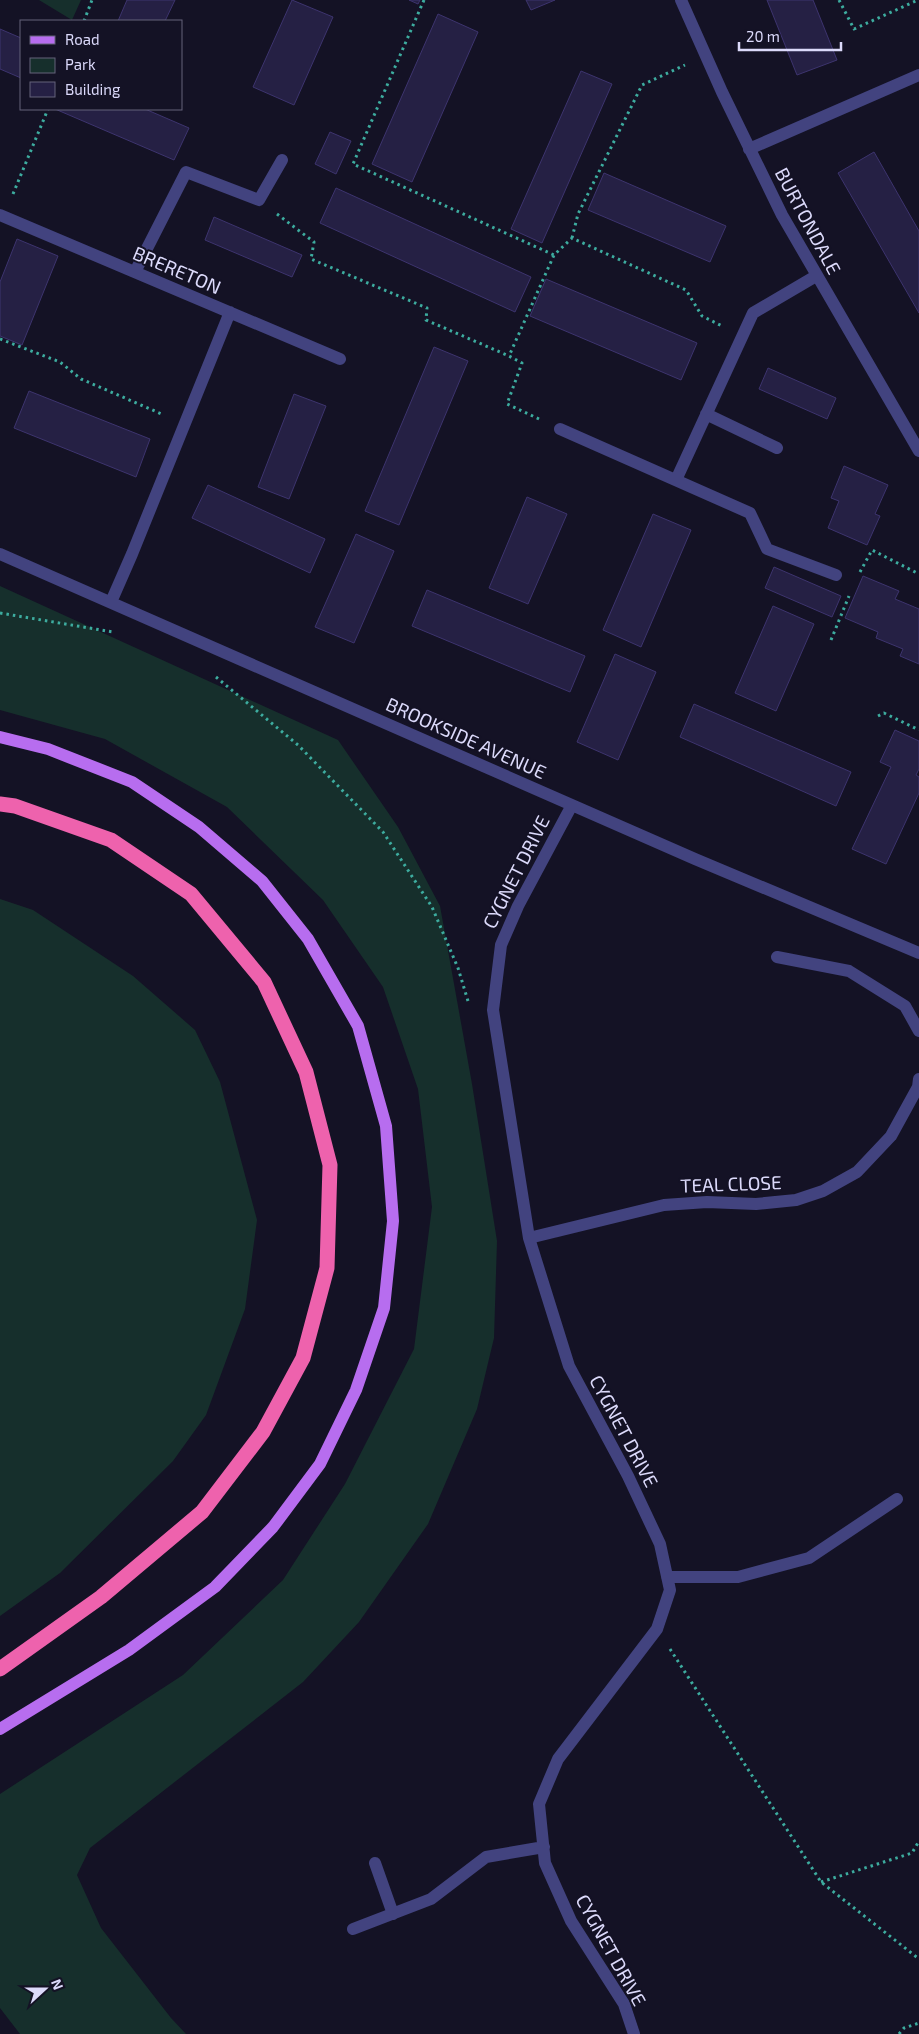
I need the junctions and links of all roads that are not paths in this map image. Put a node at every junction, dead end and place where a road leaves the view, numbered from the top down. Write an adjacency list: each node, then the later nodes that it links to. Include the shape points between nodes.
1 (681, 0): 3 (street, BURTONDALE)
2 (919, 75): 3 (street)
3 (749, 149): 7 (street, BURTONDALE)
4 (282, 160): 6 (street, via 259,200 186,172)
5 (2, 215): 6 (street, BRERETON)
6 (135, 272): 8 (street, BRERETON)
7 (816, 276): 10 (street, via 753,313); 12 (street, BURTONDALE)
8 (230, 312): 9 (street, BRERETON); 18 (street)
9 (340, 360)
10 (706, 414): 13 (street); 15 (street)
11 (560, 429): 15 (street)
12 (915, 435): 14 (street, BURTONDALE)
13 (777, 448)
14 (919, 451)
15 (676, 480): 17 (street, via 750,513 767,550)
16 (0, 554): 18 (street, BROOKSIDE AVENUE)
17 (836, 575)
18 (110, 602): 21 (street, BROOKSIDE AVENUE)
19 (0, 737): 31 (main road, via 48,749 132,782 199,827 262,881 308,939 358,1026 386,1126 393,1220 384,1308 356,1390 320,1464 273,1527 214,1587 130,1650)
20 (0, 804): 30 (highway, via 16,806 111,840 191,894 264,982 306,1072 330,1165 327,1268 303,1358 263,1432 202,1512 101,1597)
21 (572, 804): 22 (street, BROOKSIDE AVENUE); 27 (street, CYGNET DRIVE, via 500,945 493,1010)
22 (919, 953)
23 (777, 957): 24 (street, via 849,971 905,1006)
24 (919, 1031)
25 (919, 1079): 26 (street, TEAL CLOSE)
26 (919, 1087): 27 (street, TEAL CLOSE, via 891,1136 857,1172 823,1191 796,1200 756,1204 707,1202 664,1205)
27 (529, 1238): 29 (street, CYGNET DRIVE, via 569,1366 660,1544)
28 (897, 1499): 29 (street, via 808,1558 738,1577)
29 (667, 1577): 32 (street, CYGNET DRIVE, via 670,1590 657,1629 558,1760 540,1804)
30 (0, 1669)
31 (0, 1729)
32 (544, 1847): 34 (street, via 486,1857 432,1899); 36 (street, CYGNET DRIVE, via 545,1863 571,1921 624,2004)
33 (375, 1863): 34 (street)
34 (392, 1914): 35 (street)
35 (353, 1929)
36 (634, 2034)

